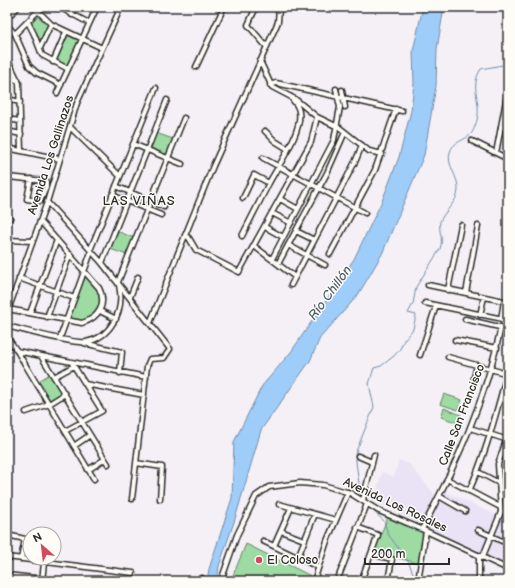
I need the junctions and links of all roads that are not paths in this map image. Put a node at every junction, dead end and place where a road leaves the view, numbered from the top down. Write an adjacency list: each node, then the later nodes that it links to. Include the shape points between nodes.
1 (18, 7): 12 (street)
2 (34, 7): 10 (street)
3 (59, 7): 11 (street)
4 (75, 7): 11 (street)
5 (96, 7): 14 (street)
6 (121, 7): 22 (street, Avenida Los Gallinazos)
7 (224, 7): 26 (street)
8 (256, 7): 20 (street, via 248,25)
9 (279, 7): 20 (street, via 278,22)
10 (38, 11): 13 (street); 15 (street)
11 (72, 15): 14 (street)
12 (7, 18)
13 (28, 22): 18 (street); 21 (street)
14 (89, 23): 19 (street)
15 (51, 24): 17 (street); 21 (street)
16 (7, 25): 18 (street)
17 (66, 32): 19 (street); 25 (street)
18 (15, 34): 30 (street, via 29,66 36,73)
19 (82, 39): 22 (street); 27 (street)
20 (266, 46): 24 (street)
21 (39, 48): 25 (street, via 42,55)
22 (102, 48): 51 (street, Avenida Los Gallinazos, via 77,103)
23 (7, 58): 29 (street)
24 (260, 61): 31 (street); 102 (street)
25 (52, 62): 27 (street)
26 (196, 67)
27 (68, 69): 30 (street)
28 (7, 79): 29 (street)
29 (18, 80): 42 (street)
30 (61, 85): 36 (street)
31 (270, 85): 37 (street, via 276,83); 38 (street)
32 (156, 88): 59 (street)
33 (336, 89): 37 (street)
34 (342, 90): 39 (street)
35 (508, 90): 50 (street)
36 (57, 93)
37 (337, 96): 39 (street); 52 (street, via 340,107)
38 (291, 97): 46 (street); 62 (street, via 299,108 300,121)
39 (344, 98): 43 (street); 44 (street)
40 (7, 99): 42 (street)
41 (168, 100): 63 (street)
42 (20, 102): 49 (street)
43 (346, 107)
44 (396, 109): 45 (street); 66 (street)
45 (402, 111)
46 (317, 117): 52 (street); 73 (street, via 311,142)
47 (184, 118): 67 (street)
48 (7, 119): 49 (street)
49 (20, 121): 57 (street)
50 (501, 126): 53 (street); 65 (street)
51 (70, 127): 69 (street, Avenida Los Gallinazos); 74 (street)
52 (338, 127): 56 (street); 78 (street)
53 (508, 129)
54 (7, 131): 57 (street)
55 (265, 131): 62 (street)
56 (346, 132): 60 (street); 80 (street)
57 (21, 134): 64 (street)
58 (472, 141): 65 (street)
59 (133, 144): 63 (street); 74 (street)
60 (362, 145): 66 (street); 83 (street)
61 (7, 148): 64 (street)
62 (288, 149): 72 (street)
63 (147, 150): 67 (street); 81 (street)
64 (21, 151): 69 (street)
65 (496, 153): 70 (street)
66 (382, 154): 90 (street)
67 (168, 158): 71 (street); 87 (street)
68 (263, 158): 72 (street)
69 (60, 159): 88 (street, Avenida Los Gallinazos)
70 (508, 159)
71 (182, 164)
72 (278, 166): 73 (street); 77 (street)
73 (293, 174): 78 (street); 85 (street)
74 (120, 176): 79 (street)
75 (7, 177): 76 (street)
76 (30, 179): 76 (street, via 27,199 40,201 47,182)
77 (269, 183): 84 (street, via 254,175); 103 (street)
78 (312, 184): 80 (street); 92 (street)
79 (116, 186): 81 (street); 82 (street)
80 (319, 188): 83 (street); 101 (street)
81 (130, 192): 86 (street); 87 (street)
82 (112, 195): 86 (street); 111 (street)
83 (337, 197): 90 (street); 107 (street)
84 (243, 198)
85 (280, 199): 92 (street); 93 (street)
86 (127, 201): 91 (street); 116 (street)
87 (150, 201): 89 (street); 91 (street)
88 (47, 202): 96 (street, Avenida Los Gallinazos); 111 (street)
89 (164, 207)
90 (355, 207): 94 (street); 113 (street)
91 (147, 209): 95 (street); 123 (street)
92 (298, 209): 97 (street)
93 (272, 213): 97 (street); 100 (street)
94 (365, 213)
95 (161, 215)
96 (40, 221): 106 (street); 108 (street, Avenida Los Gallinazos)
97 (291, 223): 104 (street)
98 (461, 225): 127 (street)
99 (478, 226): 129 (street)
100 (265, 227): 104 (street); 110 (street)
101 (296, 231): 107 (street); 109 (street)
102 (185, 235): 110 (street, via 190,238 196,250 239,272); 146 (street)
103 (242, 236)
104 (283, 237): 115 (street)
105 (7, 240): 108 (street)
106 (57, 240): 112 (street); 124 (street)
107 (314, 240): 114 (street)
108 (30, 241): 122 (street, Avenida Los Gallinazos)
109 (288, 245): 114 (street); 117 (street)
110 (254, 246): 115 (street)
111 (91, 250): 116 (street); 119 (street)
112 (70, 254): 119 (street); 128 (street)
113 (330, 254)
114 (307, 255): 118 (street); 121 (street)
115 (272, 259): 117 (street)
116 (102, 263): 123 (street)
117 (278, 264): 121 (street)
118 (325, 265)
119 (85, 270): 132 (street); 137 (street, via 101,292)
120 (138, 277): 130 (street)
121 (295, 277): 125 (street)
122 (19, 278): 124 (street); 136 (street, Avenida Los Gallinazos)
123 (118, 283): 130 (street); 141 (street, via 121,301)
124 (40, 285): 128 (street); 138 (street)
125 (291, 285)
126 (428, 285): 127 (street)
127 (448, 290): 129 (street)
128 (56, 292): 132 (street); 140 (street)
129 (466, 293): 131 (street)
130 (130, 297): 146 (street)
131 (484, 297): 135 (street, via 504,301); 139 (street)
132 (74, 298): 145 (street)
133 (425, 303): 134 (street)
134 (436, 306): 139 (street); 157 (street)
135 (506, 307): 143 (street)
136 (8, 311): 138 (street)
137 (100, 311): 141 (street); 145 (street, via 93,319 82,324)
138 (30, 314): 140 (street)
139 (480, 315): 143 (street)
140 (47, 317): 145 (street)
141 (116, 319): 153 (street, via 109,330 99,337)
142 (465, 319): 148 (street)
143 (501, 319): 144 (street)
144 (508, 320)
145 (66, 321): 151 (street)
146 (150, 323): 165 (street, via 170,349 164,358 150,359)
147 (7, 326): 151 (street)
148 (501, 327): 149 (street); 154 (street, Calle San Francisco)
149 (508, 329)
150 (7, 338): 155 (street)
151 (60, 338): 153 (street)
152 (455, 340): 154 (street)
153 (80, 342): 162 (street, via 122,352)
154 (497, 348): 161 (street, Calle San Francisco)
155 (17, 351): 156 (street); 170 (street)
156 (41, 356): 159 (street); 164 (street)
157 (420, 356)
158 (448, 357): 160 (street)
159 (74, 364): 162 (street); 164 (street); 167 (street)
160 (477, 365): 161 (street); 166 (street)
161 (491, 369): 163 (street); 173 (street, Calle San Francisco)
162 (120, 373): 165 (street)
163 (508, 374): 176 (street)
164 (54, 377): 168 (street)
165 (146, 377): 169 (street)
166 (474, 378)
167 (85, 384): 169 (street); 172 (street, via 102,411)
168 (65, 394): 170 (street); 172 (street)
169 (144, 394): 183 (street)
170 (49, 404): 171 (street); 174 (street)
171 (26, 412)
172 (82, 422): 174 (street); 175 (street)
173 (470, 428): 176 (street); 188 (street, Calle San Francisco)
174 (65, 431): 178 (street)
175 (90, 435): 178 (street); 181 (street)
176 (490, 435): 177 (street); 186 (street, via 480,459)
177 (508, 438): 189 (street, via 498,464)
178 (74, 446): 185 (street)
179 (374, 455): 182 (street)
180 (358, 456): 182 (street)
181 (105, 459): 184 (street); 185 (street)
182 (372, 462): 195 (street)
183 (136, 463): 193 (street); 194 (street, via 162,467)
184 (108, 464)
185 (88, 470): 187 (street)
186 (478, 472): 189 (street); 190 (street)
187 (94, 479)
188 (447, 479): 190 (street); 192 (street, Calle San Francisco)
189 (499, 483): 198 (street)
190 (469, 490): 198 (street)
191 (348, 492): 195 (street, Avenida Los Rosales); 202 (street); 225 (street, Avenida Los Rosales, via 323,485 300,483 269,487 256,496 237,535)
192 (439, 496): 200 (street); 204 (street, Calle San Francisco)
193 (132, 499)
194 (160, 499)
195 (363, 500): 197 (street, Avenida Los Rosales)
196 (279, 504): 199 (street)
197 (367, 504): 203 (street); 204 (street, Avenida Los Rosales)
198 (500, 507): 208 (street, via 500,518)
199 (291, 508): 201 (street); 206 (street)
200 (465, 511)
201 (315, 514): 202 (street); 209 (street)
202 (336, 520): 220 (street)
203 (357, 527): 213 (street, via 378,535); 227 (street)
204 (424, 530): 214 (street, Avenida Los Rosales); 230 (street, Calle San Francisco)
205 (478, 530): 208 (street)
206 (281, 531): 209 (street); 212 (street)
207 (7, 535): 217 (street, via 25,539)
208 (492, 536): 211 (street); 214 (street)
209 (304, 540): 216 (street)
210 (263, 541): 212 (street)
211 (502, 541)
212 (274, 546): 216 (street)
213 (371, 554): 228 (street); 229 (street, via 392,559)
214 (481, 556): 221 (street, Avenida Los Rosales); 231 (street)
215 (7, 557): 217 (street)
216 (298, 557): 220 (street)
217 (21, 559)
218 (62, 565): 222 (street)
219 (44, 566): 224 (street)
220 (318, 567): 226 (street)
221 (508, 569)
222 (133, 573)
223 (7, 576): 224 (street)
224 (42, 580)
225 (221, 581)
226 (314, 581)
227 (337, 581)
228 (361, 581)
229 (388, 581)
230 (418, 581)
231 (479, 581)

